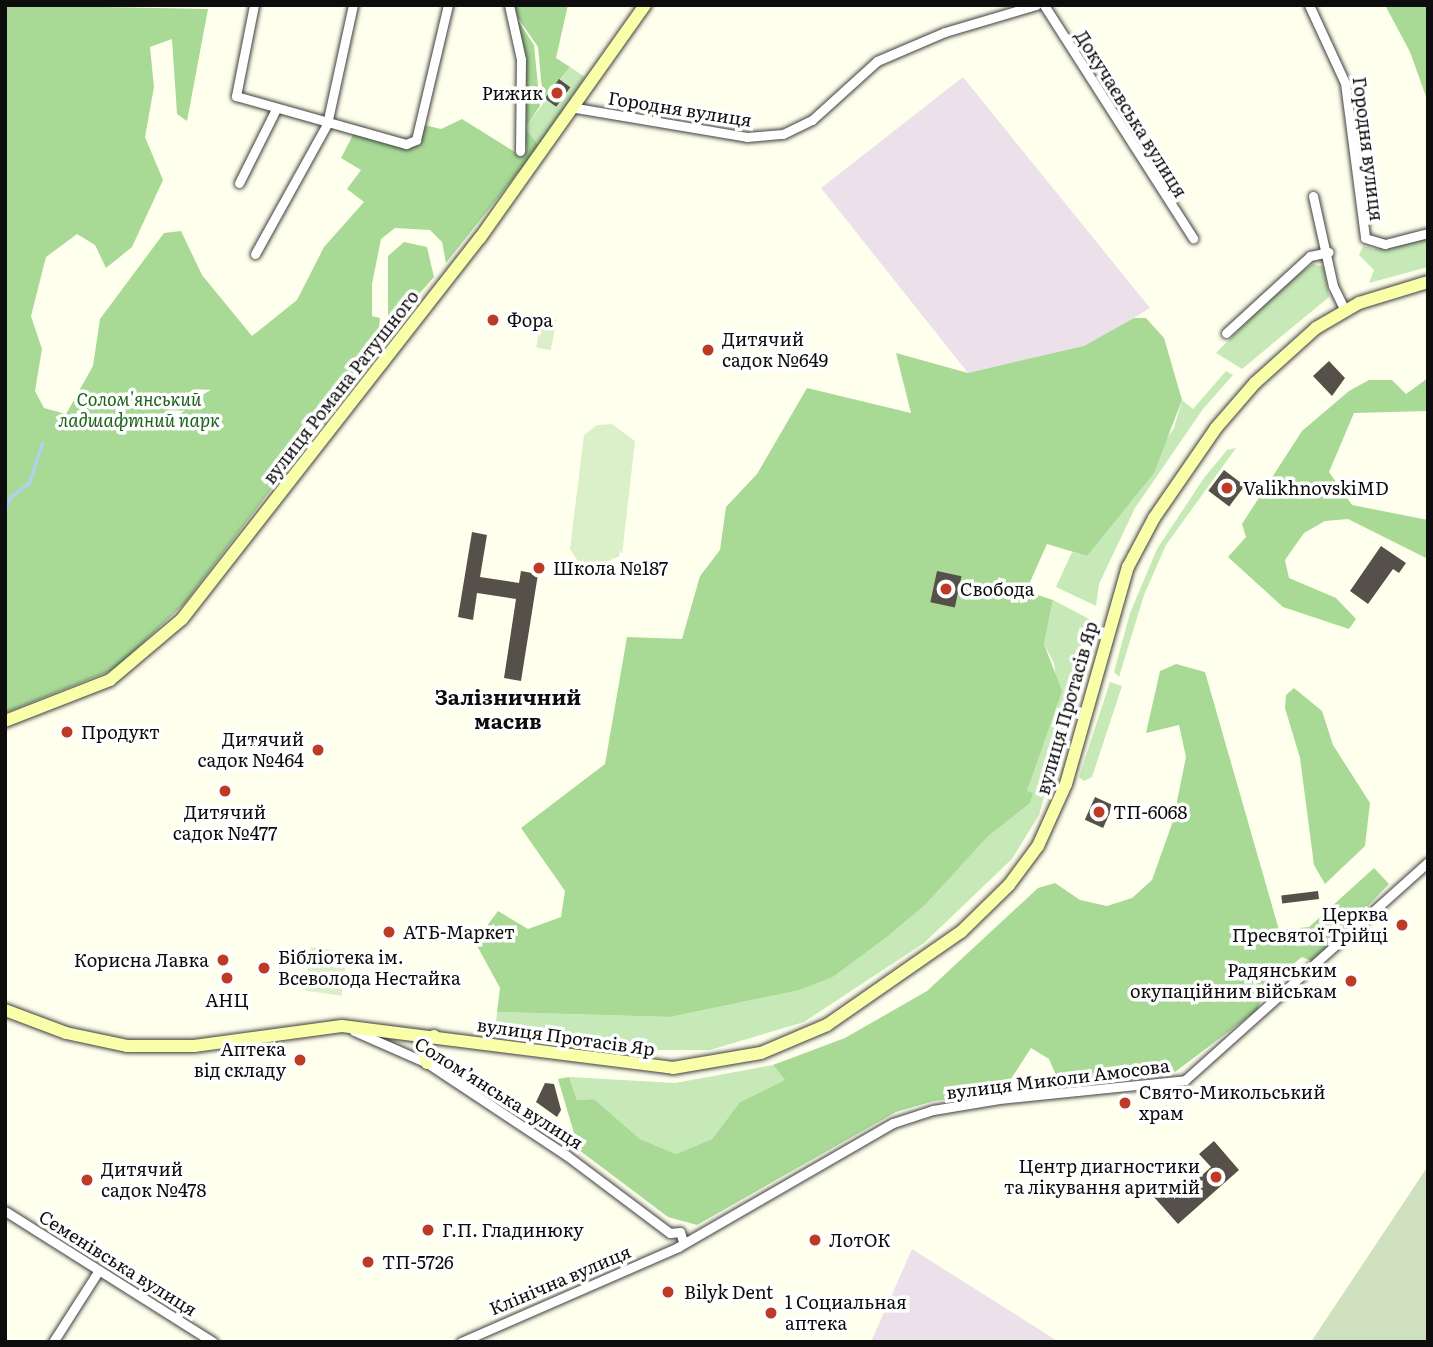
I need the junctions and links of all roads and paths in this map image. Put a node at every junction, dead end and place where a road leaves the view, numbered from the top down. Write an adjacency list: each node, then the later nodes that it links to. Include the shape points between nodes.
1 (254, 5): 10 (street, via 236,96)
2 (353, 5): 11 (street)
3 (447, 5): 11 (street, via 416,140 406,144)
4 (509, 5): 12 (street, via 522,59)
5 (645, 5): 9 (main road, вулиця Романа Ратушного)
6 (1036, 5): 9 (street, Городня вулиця, via 945,32 877,61 812,120 783,134 747,137)
7 (1044, 5): 16 (street, Докучаєвська вулиця)
8 (1309, 5): 15 (street, Городня вулиця, via 1345,82 1365,238 1385,244)
9 (576, 108): 22 (main road, вулиця Романа Ратушного, via 182,619 110,680)
10 (276, 109): 11 (street); 13 (street)
11 (327, 124): 18 (street)
12 (520, 152)
13 (239, 183)
14 (1313, 196): 17 (street)
15 (1428, 233)
16 (1193, 238)
17 (1329, 252): 20 (street, via 1333,286); 21 (street, via 1311,256)
18 (255, 254)
19 (1428, 282): 20 (main road, вулиця Протасів Яр)
20 (1345, 311): 26 (main road, вулиця Протасів Яр, via 1300,341 1255,383 1216,428 1154,518 1119,590 1055,815 1025,866 961,932 827,1025 728,1061 633,1067)
21 (1226, 333)
22 (5, 721)
23 (1428, 862): 30 (street, вулиця Миколи Амосова, via 1201,1071 1185,1080 933,1110 893,1123)
24 (5, 1010): 25 (main road, via 96,1041 152,1048)
25 (342, 1026): 26 (main road, вулиця Протасів Яр); 27 (street, Соломʼянська вулиця)
26 (434, 1036): 27 (main road, via 422,1045)
27 (427, 1063): 29 (street, Соломʼянська вулиця, via 566,1155)
28 (5, 1211): 32 (street, Семенівська вулиця)
29 (670, 1233): 30 (street, Соломʼянська вулиця, via 680,1232); 31 (street)
30 (683, 1241): 31 (street, вулиця Миколи Амосова)
31 (673, 1246): 33 (street, Клінічна вулиця)
32 (99, 1270): 34 (street); 35 (street, Семенівська вулиця)
33 (465, 1341)
34 (53, 1342)
35 (213, 1342)

